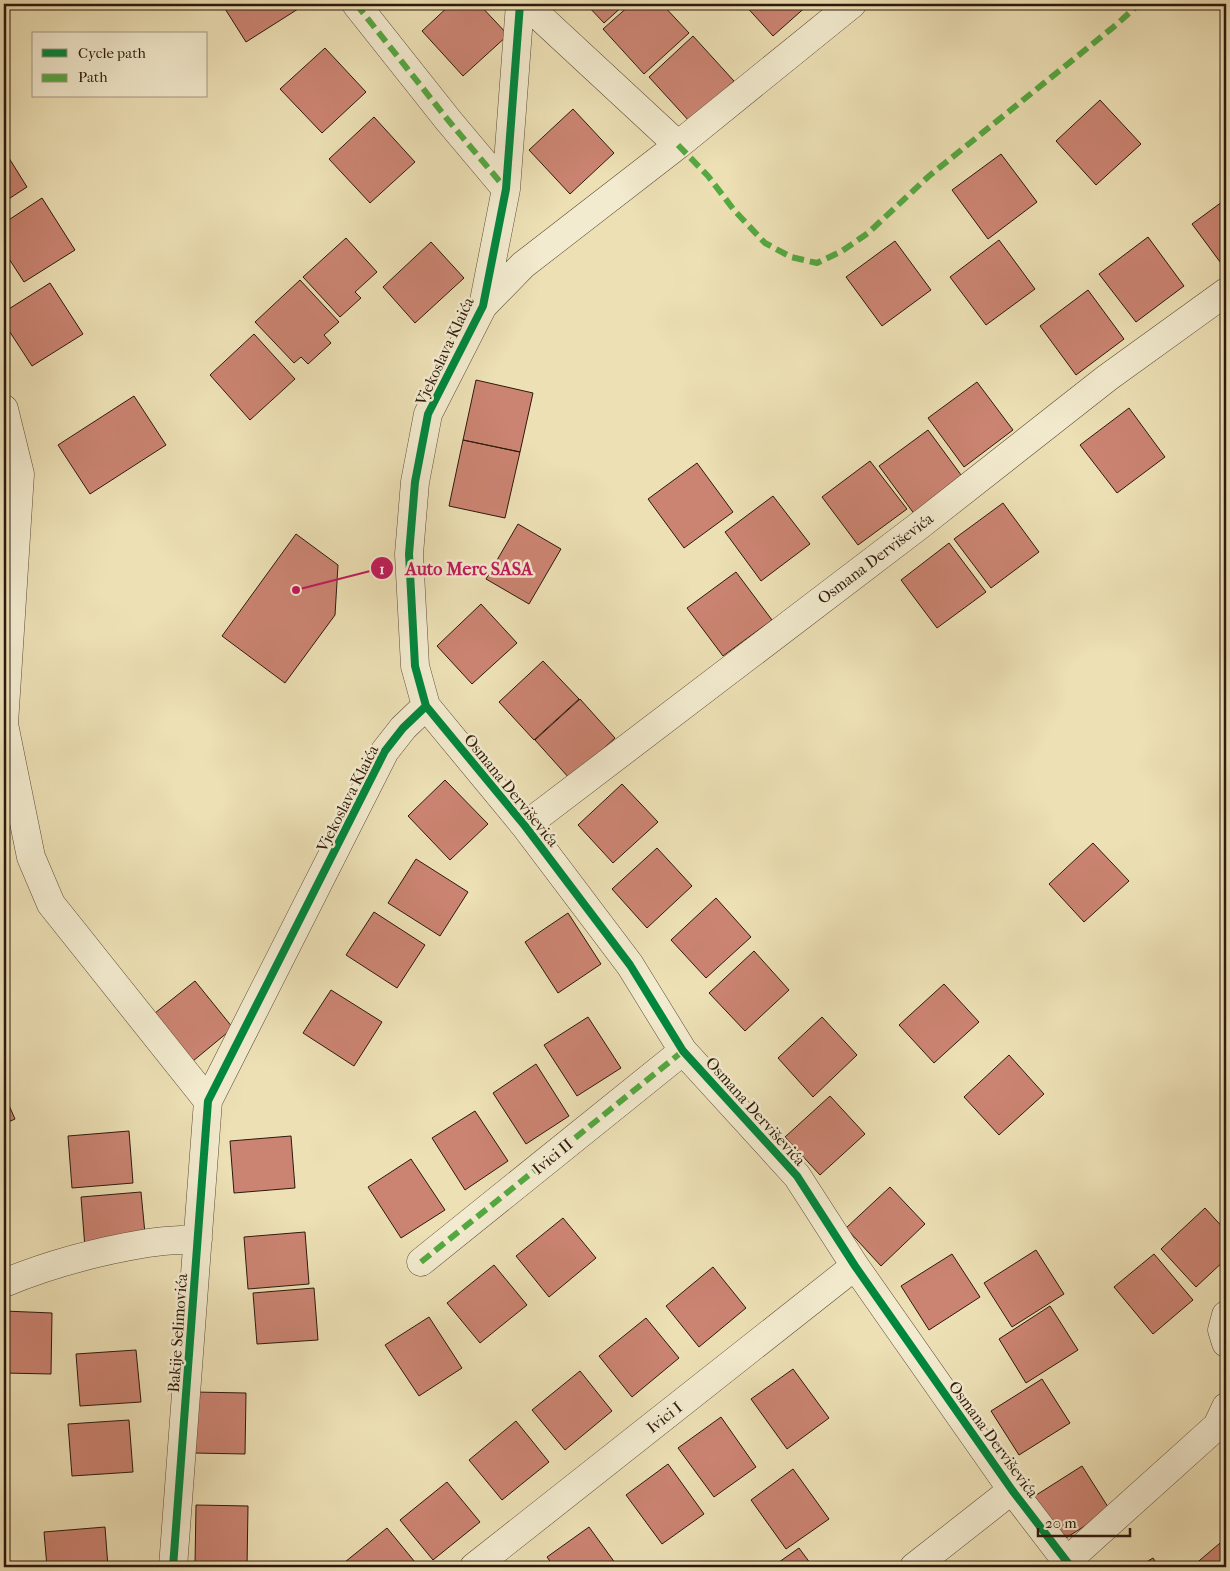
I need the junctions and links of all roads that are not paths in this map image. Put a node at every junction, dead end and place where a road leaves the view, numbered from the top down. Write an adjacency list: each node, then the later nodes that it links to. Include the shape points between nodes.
1 (356, 4): 6 (street)
2 (520, 4): 6 (street, Vjekoslava Klaića)
3 (526, 4): 5 (street)
4 (852, 4): 5 (street)
5 (678, 145): 8 (street, via 523,266)
6 (506, 189): 8 (street, Vjekoslava Klaića)
7 (1226, 292): 12 (street, Osmana Derviševića, via 1107,378)
8 (483, 306): 10 (street, Vjekoslava Klaića, via 428,414 415,482 409,554 415,666)
9 (4, 409): 11 (street, via 20,474)
10 (426, 706): 12 (street, Osmana Derviševića); 14 (street, Vjekoslava Klaića, via 385,751)
11 (4, 724): 14 (street, via 32,857 52,904)
12 (525, 826): 13 (street, Osmana Derviševića, via 630,965)
13 (683, 1051): 16 (street, Ivici II); 17 (street, Osmana Derviševića, via 797,1176)
14 (208, 1101): 15 (street, Bakije Selimovića)
15 (198, 1239): 18 (street, via 150,1243 88,1255 38,1269); 24 (street, Bakije Selimovića)
16 (422, 1262)
17 (855, 1266): 22 (street, Osmana Derviševića); 25 (street, Ivici I)
18 (4, 1283)
19 (1226, 1315): 20 (street, via 1222,1330)
20 (1226, 1343)
21 (1226, 1407): 23 (street, via 1217,1426)
22 (1012, 1490): 23 (street, Osmana Derviševića); 26 (street)
23 (1069, 1564)
24 (173, 1567)
25 (474, 1567)
26 (914, 1567)

